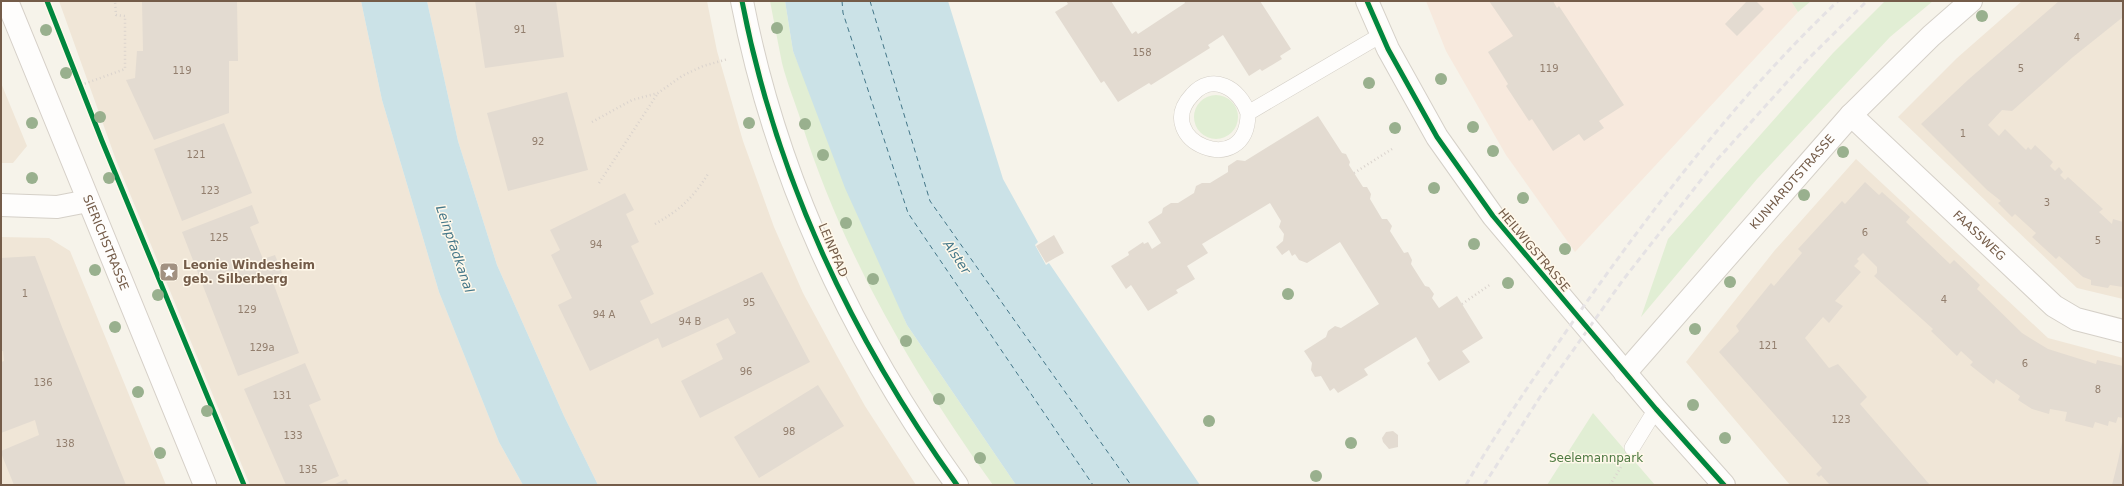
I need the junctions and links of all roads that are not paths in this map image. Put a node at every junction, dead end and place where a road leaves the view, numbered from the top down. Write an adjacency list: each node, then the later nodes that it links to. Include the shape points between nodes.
1 (7, 1): 8 (street, SIERICHSTRASSE)
2 (742, 1): 15 (street, LEINPFAD, via 752,53 783,156 830,271 859,330 892,387)
3 (1367, 1): 5 (street, HEILWIGSTRASSE)
4 (1971, 1): 7 (street, KUNHARDTSTRASSE)
5 (1382, 35): 6 (lane); 11 (street, HEILWIGSTRASSE, via 1436,137 1489,210)
6 (1248, 113): 6 (lane, via 1242,136 1233,144 1219,150 1203,148 1194,142 1187,134 1182,118 1183,110 1191,96 1203,86 1214,84 1234,90 1242,98)
7 (1851, 115): 10 (street, FAASSWEG, via 2054,306 2076,319); 11 (street, KUNHARDTSTRASSE)
8 (88, 201): 9 (street, via 57,207); 14 (street, SIERICHSTRASSE)
9 (1, 206)
10 (2123, 331)
11 (1625, 373): 12 (street, HEILWIGSTRASSE)
12 (1656, 409): 13 (lane); 16 (street, HEILWIGSTRASSE)
13 (1632, 448)
14 (205, 485)
15 (957, 485)
16 (1724, 485)

